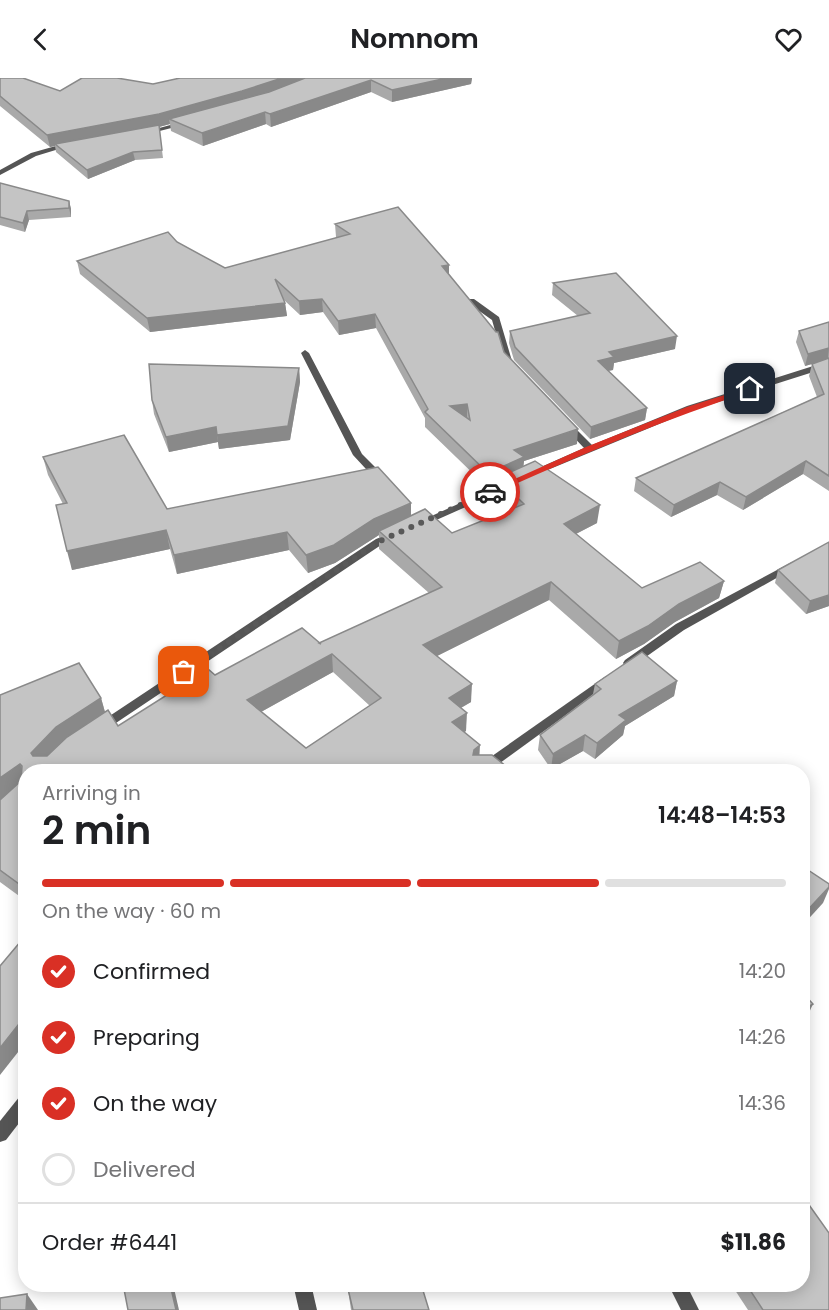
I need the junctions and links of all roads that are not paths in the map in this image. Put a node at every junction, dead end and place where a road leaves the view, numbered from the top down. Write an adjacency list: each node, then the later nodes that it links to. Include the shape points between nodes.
1 (191, 122): 2 (street)
2 (139, 133)
3 (74, 143): 4 (street, via 42,150)
4 (0, 173)
5 (471, 301): 8 (street, via 496,319 508,362)
6 (305, 353): 11 (street, via 358,455)
7 (829, 364): 10 (street, via 690,408)
8 (516, 370)
9 (559, 418): 10 (street)
10 (588, 448): 13 (street, via 380,541)
11 (390, 489)
12 (800, 561): 14 (street, via 680,627)
13 (87, 737)
14 (490, 764)
15 (18, 1111): 16 (street)
16 (0, 1134)
17 (304, 1292): 19 (street)
18 (681, 1292): 20 (street)
19 (308, 1310)
20 (690, 1310)

